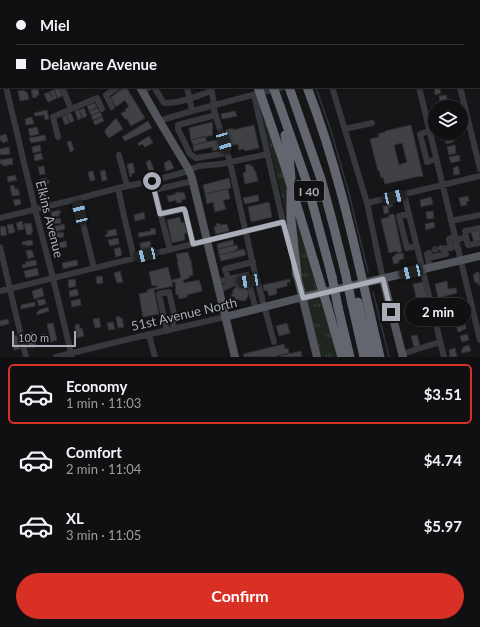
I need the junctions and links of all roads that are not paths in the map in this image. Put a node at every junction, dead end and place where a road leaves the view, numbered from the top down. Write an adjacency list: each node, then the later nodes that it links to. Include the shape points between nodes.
1 (5, 88): 53 (street, Elkins Avenue)
2 (62, 88): 20 (street)
3 (116, 88): 18 (street, via 106,95)
4 (144, 88): 25 (main road)
5 (155, 88): 16 (street, via 164,103)
6 (187, 88): 16 (street)
7 (273, 88): 19 (highway, I 40, bridge)
8 (276, 88): 15 (street)
9 (288, 88): 87 (highway, I 40, bridge, via 321,179)
10 (307, 88): 108 (highway, bridge, via 333,164)
11 (332, 88): 28 (street)
12 (419, 88): 27 (street)
13 (460, 88): 41 (street)
14 (211, 89): 16 (street); 17 (street)
15 (256, 91): 17 (street); 35 (street); 104 (highway, bridge, via 285,166)
16 (189, 100): 22 (street)
17 (214, 104): 22 (street); 23 (street)
18 (112, 106)
19 (280, 106): 77 (highway, via 289,156 291,220); 105 (highway, I 40, bridge, via 307,183)
20 (71, 109): 21 (street, via 97,98); 30 (street, via 53,117)
21 (102, 109)
22 (190, 111): 24 (street); 25 (street)
23 (216, 115): 24 (street); 34 (street)
24 (191, 121): 32 (street, via 178,125)
25 (160, 122): 33 (main road)
26 (372, 123): 28 (street)
27 (428, 123)
28 (345, 129): 52 (street)
29 (428, 132): 38 (street, via 420,134 427,162)
30 (58, 137)
31 (432, 140): 38 (street)
32 (184, 142): 33 (street); 37 (street, via 190,154)
33 (176, 147): 42 (main road)
34 (227, 153): 37 (street); 39 (street)
35 (268, 154): 39 (street); 59 (street)
36 (119, 155): 47 (street)
37 (198, 157): 40 (street)
38 (436, 159): 46 (street)
39 (230, 162): 40 (street); 61 (street)
40 (199, 166): 42 (street)
41 (480, 169)
42 (189, 170): 44 (street); 45 (main road)
43 (480, 176): 46 (street)
44 (152, 181): 47 (street); 49 (street)
45 (193, 181): 49 (street); 63 (main road)
46 (443, 185): 50 (street); 58 (street)
47 (127, 186): 48 (street)
48 (118, 188): 51 (street); 71 (street)
49 (154, 190): 54 (street)
50 (404, 194): 52 (street); 55 (street)
51 (77, 199): 53 (street); 75 (street)
52 (367, 202): 80 (street)
53 (35, 209): 57 (street); 78 (street, Elkins Avenue)
54 (160, 214): 65 (street, via 184,209); 69 (street)
55 (409, 214): 66 (street); 66 (street, via 399,216 407,248)
56 (480, 215): 58 (street)
57 (0, 218)
58 (452, 221): 68 (street)
59 (283, 222): 61 (street); 77 (street)
60 (480, 228): 62 (street, via 465,231)
61 (246, 231): 63 (street); 73 (street)
62 (466, 237): 64 (street, via 468,245); 68 (street)
63 (207, 241): 65 (street); 83 (main road)
64 (480, 243)
65 (193, 244): 69 (street)
66 (416, 246): 76 (street)
67 (0, 247): 84 (street)
68 (449, 247): 72 (street); 74 (street); 76 (street, via 430,254)
69 (170, 250): 71 (street)
70 (480, 256): 72 (main road, 51st Avenue North)
71 (134, 258): 75 (street)
72 (461, 260): 74 (main road, 51st Avenue North); 94 (street)
73 (253, 262): 79 (street, via 225,269); 88 (street)
74 (448, 263): 76 (main road, 51st Avenue North)
75 (94, 268): 78 (street)
76 (426, 269): 80 (main road, 51st Avenue North); 96 (street)
77 (298, 275): 86 (main road)
78 (53, 278): 84 (street); 97 (street, Elkins Avenue)
79 (228, 279): 81 (street, via 248,275); 82 (street); 83 (street)
80 (383, 279): 86 (main road, 51st Avenue North); 98 (main road)
81 (249, 281): 82 (street); 89 (street)
82 (236, 283): 83 (street)
83 (218, 286): 90 (main road)
84 (10, 288): 85 (street); 99 (street)
85 (0, 291)
86 (303, 298): 88 (main road, 51st Avenue North); 103 (main road)
87 (355, 303): 106 (highway, I 40); 107 (highway)
88 (265, 307): 89 (main road, 51st Avenue North); 95 (street)
89 (256, 310): 90 (main road, 51st Avenue North)
90 (226, 317): 91 (street, 51st Avenue North); 102 (main road)
91 (174, 329): 92 (street, 51st Avenue North); 92 (street, via 174,314 169,292 159,294)
92 (167, 330): 93 (street, 51st Avenue North)
93 (149, 335): 97 (street, 51st Avenue North); 101 (street)
94 (480, 340)
95 (274, 342)
96 (440, 342): 98 (street); 109 (street)
97 (72, 355): 100 (street, 51st Avenue North)
98 (402, 355)
99 (26, 357)
100 (56, 357)
101 (155, 357)
102 (233, 357)
103 (317, 357)
104 (342, 357)
105 (350, 357)
106 (364, 357)
107 (372, 357)
108 (380, 357)
109 (444, 357)

